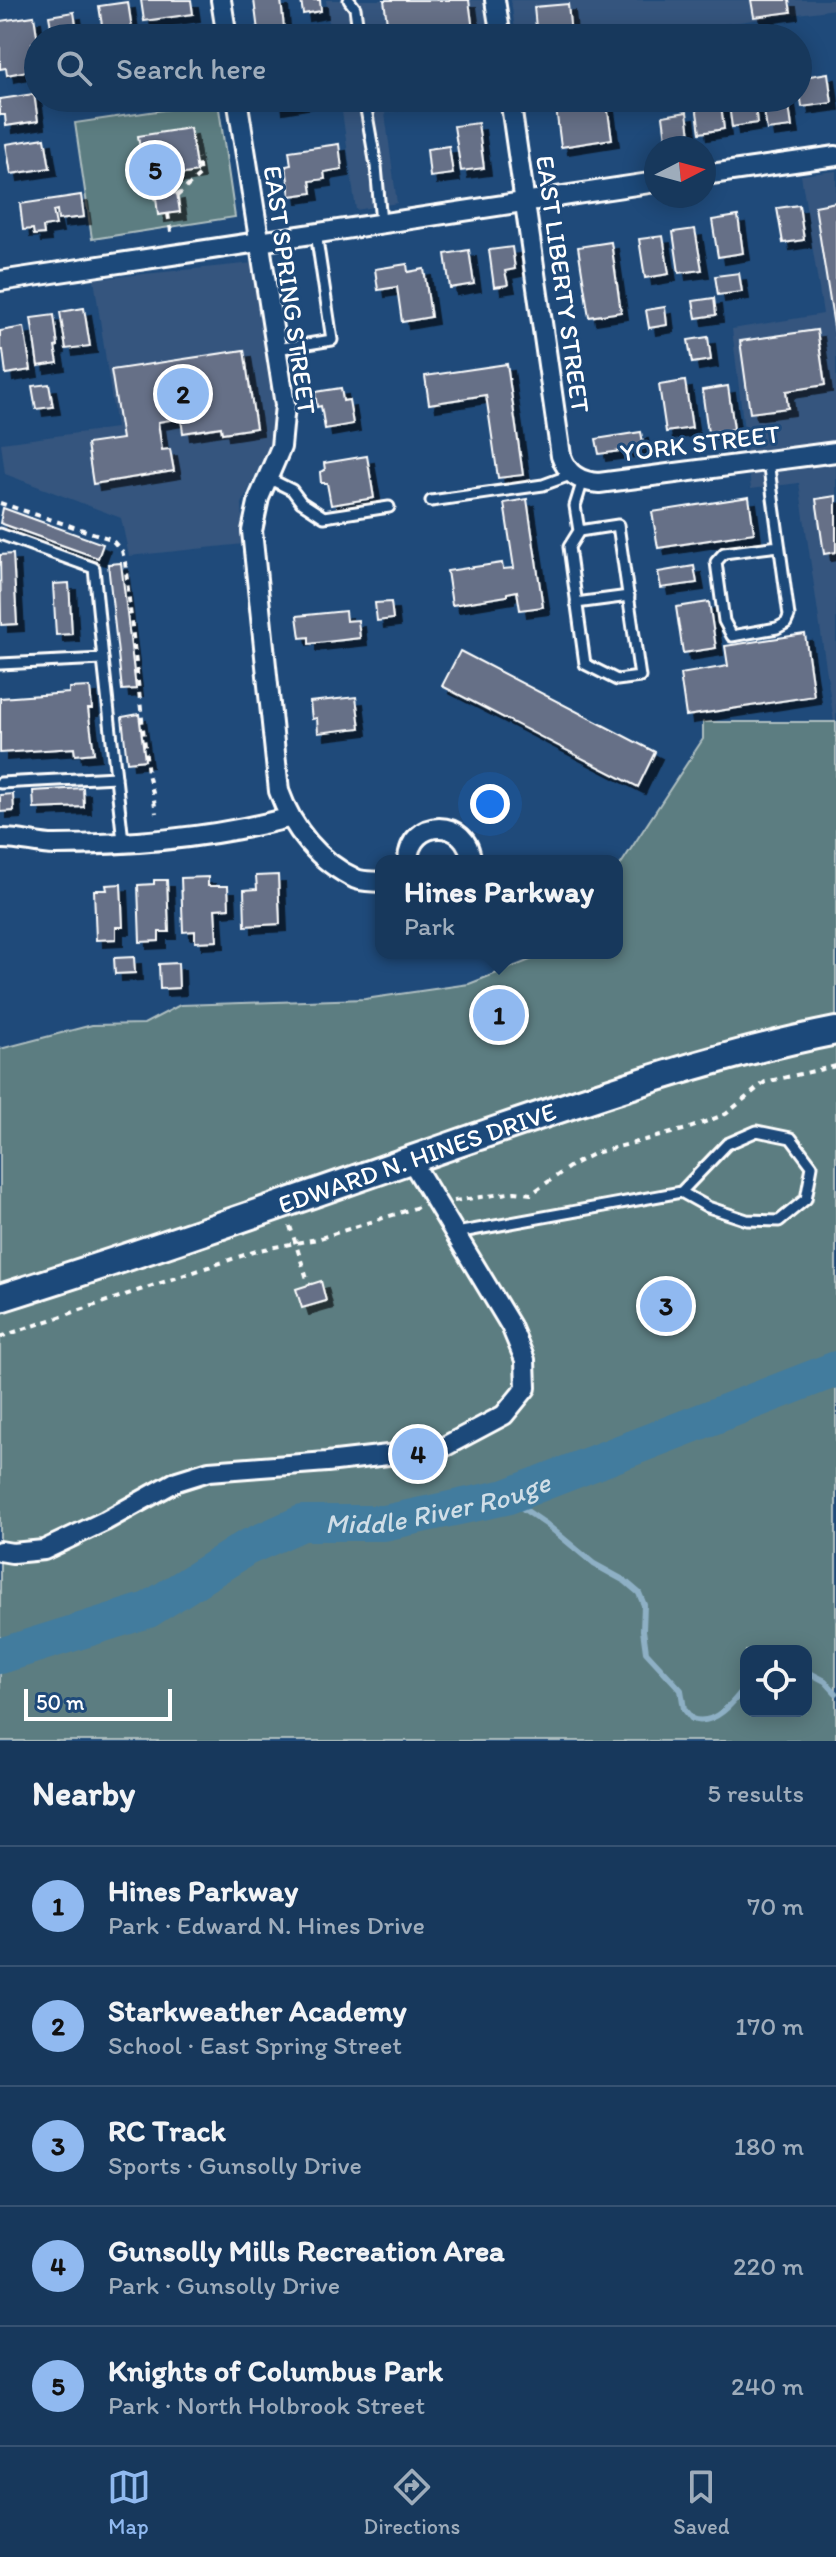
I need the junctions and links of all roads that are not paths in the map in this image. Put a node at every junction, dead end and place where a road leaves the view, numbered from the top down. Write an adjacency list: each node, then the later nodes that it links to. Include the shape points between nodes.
1 (221, 0): 4 (street)
2 (349, 0): 5 (lane)
3 (495, 0): 6 (street)
4 (225, 24)
5 (357, 24)
6 (499, 24)
7 (239, 112): 16 (street, EAST SPRING STREET)
8 (366, 112): 14 (lane)
9 (512, 112): 13 (street, EAST LIBERTY STREET)
10 (836, 156): 11 (street)
11 (716, 173)
12 (644, 184): 13 (street)
13 (525, 201): 14 (street); 21 (street, EAST LIBERTY STREET, via 561,456)
14 (381, 223): 15 (street)
15 (316, 233): 16 (street); 18 (lane, via 332,340)
16 (260, 241): 17 (street); 18 (street, EAST SPRING STREET)
17 (0, 281)
18 (276, 349): 22 (street, EAST SPRING STREET, via 285,405 281,447)
19 (836, 452): 20 (street, YORK STREET)
20 (768, 461): 21 (street, YORK STREET, via 599,483); 27 (lane)
21 (578, 477): 23 (lane); 25 (lane)
22 (268, 478): 24 (lane, via 324,517); 34 (street, EAST SPRING STREET, via 252,531 279,791)
23 (431, 501)
24 (389, 507)
25 (579, 531): 28 (lane, via 618,525); 29 (lane, via 569,547)
26 (0, 534): 30 (lane, via 94,568)
27 (779, 546): 27 (lane, via 786,623 732,636 724,621 716,562 724,553)
28 (629, 596): 29 (lane); 29 (lane, via 640,677 617,680 585,664)
29 (576, 603)
30 (103, 659): 31 (lane); 32 (lane)
31 (0, 664)
32 (116, 777): 33 (lane); 36 (lane)
33 (0, 783)
34 (288, 818): 36 (street, via 247,829); 39 (street, EAST SPRING STREET, via 316,852 358,880)
35 (0, 839): 36 (street, via 53,845)
36 (123, 841)
37 (409, 855): 38 (street, via 416,838 435,827 464,839)
38 (470, 855)
39 (375, 881)
40 (836, 1031): 41 (street, EDWARD N. HINES DRIVE, via 653,1079)
41 (411, 1160): 43 (street); 44 (street, EDWARD N. HINES DRIVE)
42 (681, 1192): 42 (lane, via 747,1220 779,1221 806,1199 812,1166 791,1138 757,1131 727,1144); 43 (lane)
43 (456, 1233): 45 (street, via 525,1360 526,1388 504,1415 440,1449 209,1471 177,1481 44,1550)
44 (0, 1298)
45 (0, 1551)

